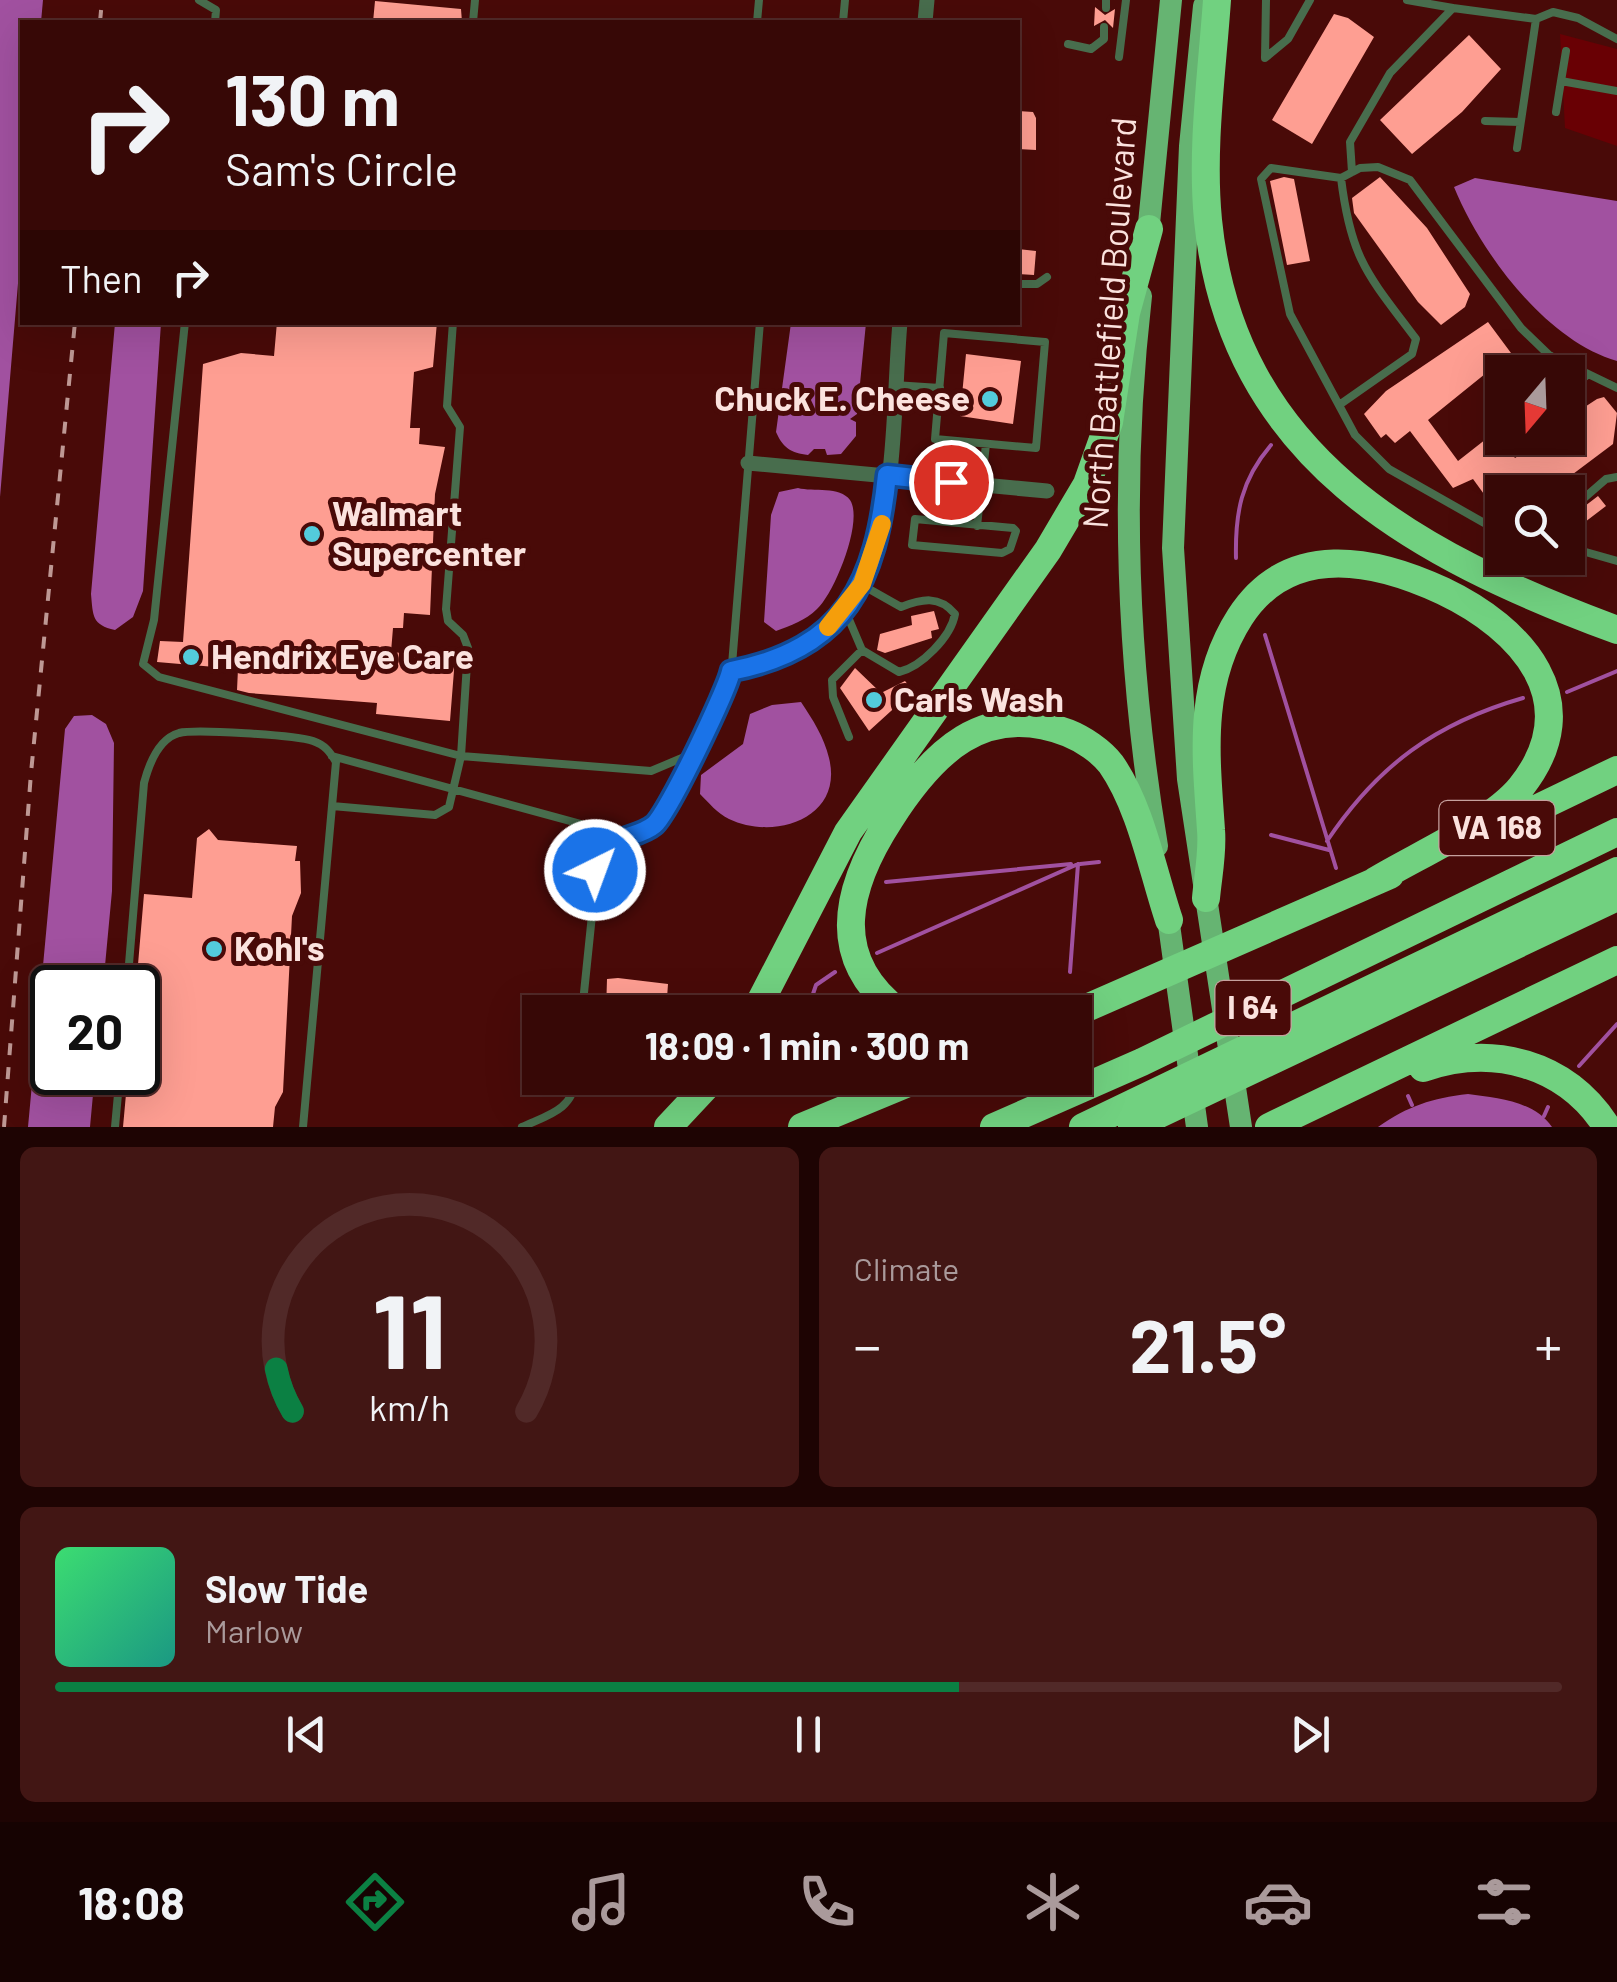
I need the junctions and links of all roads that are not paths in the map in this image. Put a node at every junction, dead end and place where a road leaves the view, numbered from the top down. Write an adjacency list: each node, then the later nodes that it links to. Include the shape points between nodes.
1 (199, 0): 12 (lane, via 216,10)
2 (1126, 0): 17 (lane)
3 (1171, 0): 27 (main road, North Battlefield Boulevard)
4 (1190, 0): 23 (main road, via 1180,102)
5 (1205, 0): 23 (main road, North Battlefield Boulevard)
6 (1217, 0): 53 (highway, via 1208,223 1231,321 1275,410 1340,484 1399,529)
7 (1266, 0): 8 (lane, via 1265,58 1288,39)
8 (1310, 0)
9 (1407, 0): 10 (lane)
10 (1454, 8): 11 (lane); 25 (lane, via 1390,72 1350,142)
11 (1536, 19): 14 (lane, via 1552,12 1578,18); 22 (lane)
12 (214, 20)
13 (1104, 27): 15 (lane, via 1104,39 1092,49)
14 (1617, 39)
15 (1068, 44)
16 (1566, 50): 18 (lane)
17 (1119, 57)
18 (1560, 81): 19 (lane); 20 (lane)
19 (1617, 91)
20 (1556, 112)
21 (1485, 121): 22 (lane)
22 (1520, 122): 24 (lane)
23 (1190, 146): 69 (main road, North Battlefield Boulevard, via 1174,548 1184,744)
24 (1517, 148)
25 (1352, 172): 26 (lane); 34 (lane, via 1378,167 1410,180 1521,328)
26 (1340, 178): 39 (lane, via 1360,265 1416,339 1412,354); 39 (lane, via 1270,168 1261,179 1290,314)
27 (1149, 228): 70 (main road, North Battlefield Boulevard, via 1128,517 1137,700); 74 (highway, via 1126,313 1109,422 1086,484 1048,550 848,832)
28 (1047, 277): 29 (lane)
29 (1020, 284)
30 (185, 325): 59 (lane, via 154,620 143,664 159,677)
31 (452, 325): 59 (lane, via 447,406 460,426 446,608 468,648)
32 (760, 325): 41 (lane)
33 (900, 325): 36 (street)
34 (1551, 355)
35 (1586, 376): 38 (lane)
36 (894, 385): 37 (lane); 42 (street)
37 (940, 388): 40 (lane, via 936,439); 40 (lane, via 944,333 1045,342 1036,448)
38 (1617, 388)
39 (1342, 403): 47 (lane, via 1355,435 1389,469)
40 (986, 444): 44 (lane)
41 (748, 464): 42 (street); 55 (lane)
42 (887, 475): 44 (street); 51 (street, via 882,528)
43 (1617, 477): 46 (lane)
44 (983, 485): 45 (street); 48 (lane)
45 (1047, 492)
46 (1585, 498)
47 (1485, 521)
48 (978, 526): 48 (lane, via 1013,528 1010,548 1002,553 912,545 915,519)
49 (1585, 552): 50 (lane)
50 (1617, 561)
51 (862, 584): 52 (street); 54 (lane, via 901,607 931,599 955,614 920,663 906,671 890,670)
52 (844, 610): 54 (lane); 55 (street, via 798,648)
53 (1617, 630)
54 (862, 650): 57 (lane, via 832,680)
55 (731, 671): 56 (lane)
56 (704, 736): 59 (lane, via 688,755 651,771); 64 (lane, via 653,826)
57 (850, 737)
58 (332, 756): 61 (lane); 62 (lane); 72 (lane, via 306,739 198,732 163,744 144,783)
59 (461, 756): 61 (lane)
60 (1617, 770): 67 (highway, VA 168)
61 (452, 789): 62 (lane, via 449,807 435,816); 64 (lane)
62 (332, 806): 83 (lane)
63 (1617, 829): 87 (highway, I 64, via 1142,1062)
64 (625, 836): 73 (lane, via 605,848 595,870)
65 (1617, 846): 88 (highway)
66 (1617, 871): 89 (highway)
67 (1375, 881): 69 (highway, via 1488,816 1521,786 1543,742 1545,697 1528,652 1499,622 1401,572 1327,562 1296,570 1265,589 1240,616 1226,645 1209,695 1204,744 1212,834); 76 (highway)
68 (1617, 897): 90 (highway, I 64)
69 (1206, 898): 92 (main road, North Battlefield Boulevard)
70 (1169, 920): 75 (highway, via 1126,791 1108,760 1044,724 981,730 932,760 869,851 852,890 853,948); 91 (main road, North Battlefield Boulevard)
71 (1617, 960): 81 (highway)
72 (129, 965)
73 (584, 995)
74 (764, 995)
75 (882, 995)
76 (1092, 1004)
77 (118, 1095): 82 (lane)
78 (572, 1095): 84 (lane, via 564,1108)
79 (698, 1095): 85 (highway)
80 (879, 1095): 86 (highway)
81 (1304, 1111): 93 (highway); 94 (highway, via 1431,1065 1487,1056 1550,1074 1585,1100)
82 (115, 1127)
83 (304, 1127)
84 (522, 1127)
85 (668, 1127)
86 (802, 1127)
87 (994, 1127)
88 (1020, 1127)
89 (1084, 1127)
90 (1132, 1127)
91 (1198, 1127)
92 (1241, 1127)
93 (1268, 1127)
94 (1606, 1127)

